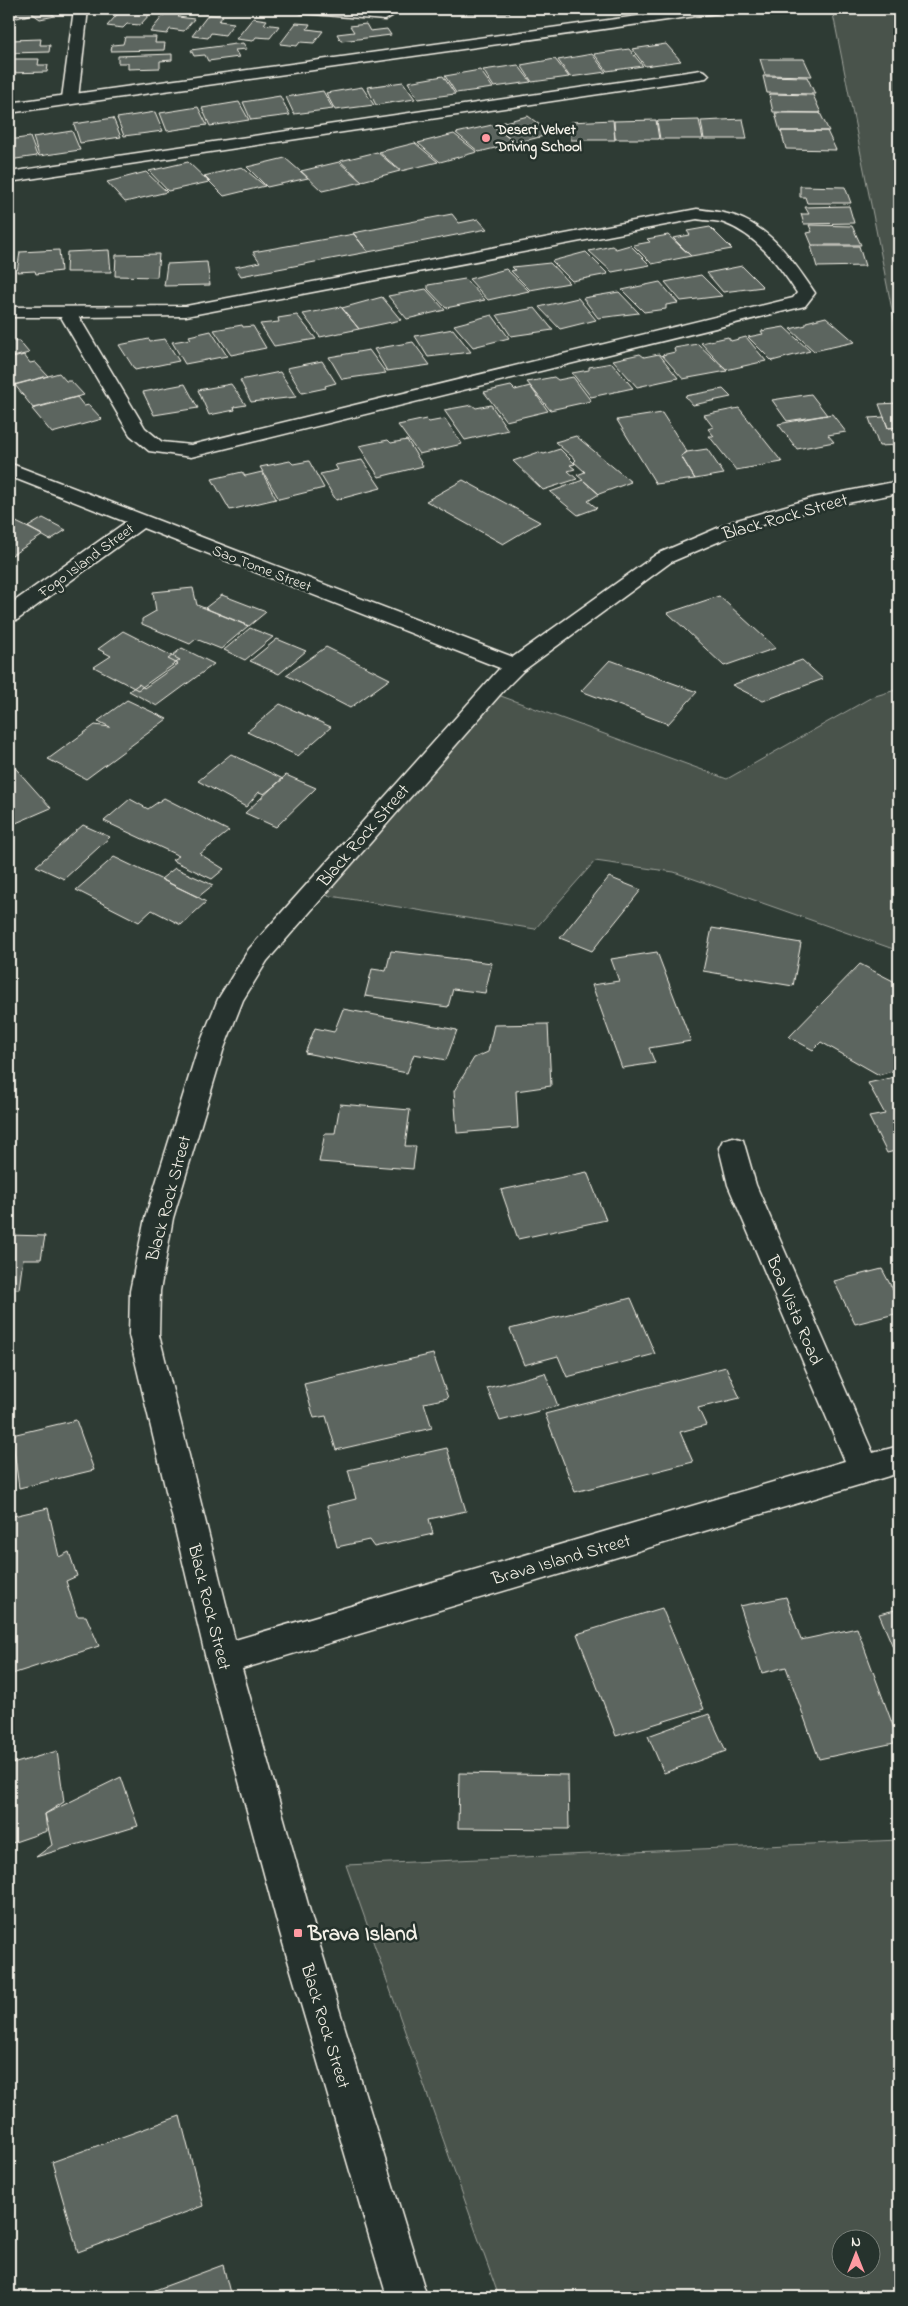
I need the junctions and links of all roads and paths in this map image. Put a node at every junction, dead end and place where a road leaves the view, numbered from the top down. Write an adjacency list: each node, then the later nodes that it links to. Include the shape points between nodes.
1 (81, 9): 6 (street)
2 (301, 9): 4 (street)
3 (718, 9): 6 (street)
4 (385, 16)
5 (701, 76): 8 (street)
6 (70, 98): 7 (street)
7 (9, 108)
8 (9, 176)
9 (9, 312): 10 (street)
10 (67, 312): 10 (street, via 186,311 697,214 728,219 749,229 770,247 806,293 799,302 191,451 156,447 137,431)
11 (9, 469): 13 (street, Sao Tome Street)
12 (899, 487): 15 (street, Black Rock Street, via 813,504 740,525 664,558)
13 (140, 521): 14 (street, Fogo Island Street); 15 (street, Sao Tome Street)
14 (9, 616)
15 (515, 666): 19 (street, Black Rock Street, via 258,955 231,999 210,1051 154,1234 145,1291 144,1335)
16 (734, 1148): 18 (street, Boa Vista Road, via 742,1185)
17 (899, 1459): 18 (street, Brava Island Street)
18 (864, 1469): 19 (street, Brava Island Street)
19 (223, 1659): 20 (street, Black Rock Street, via 298,1933)
20 (406, 2297)

